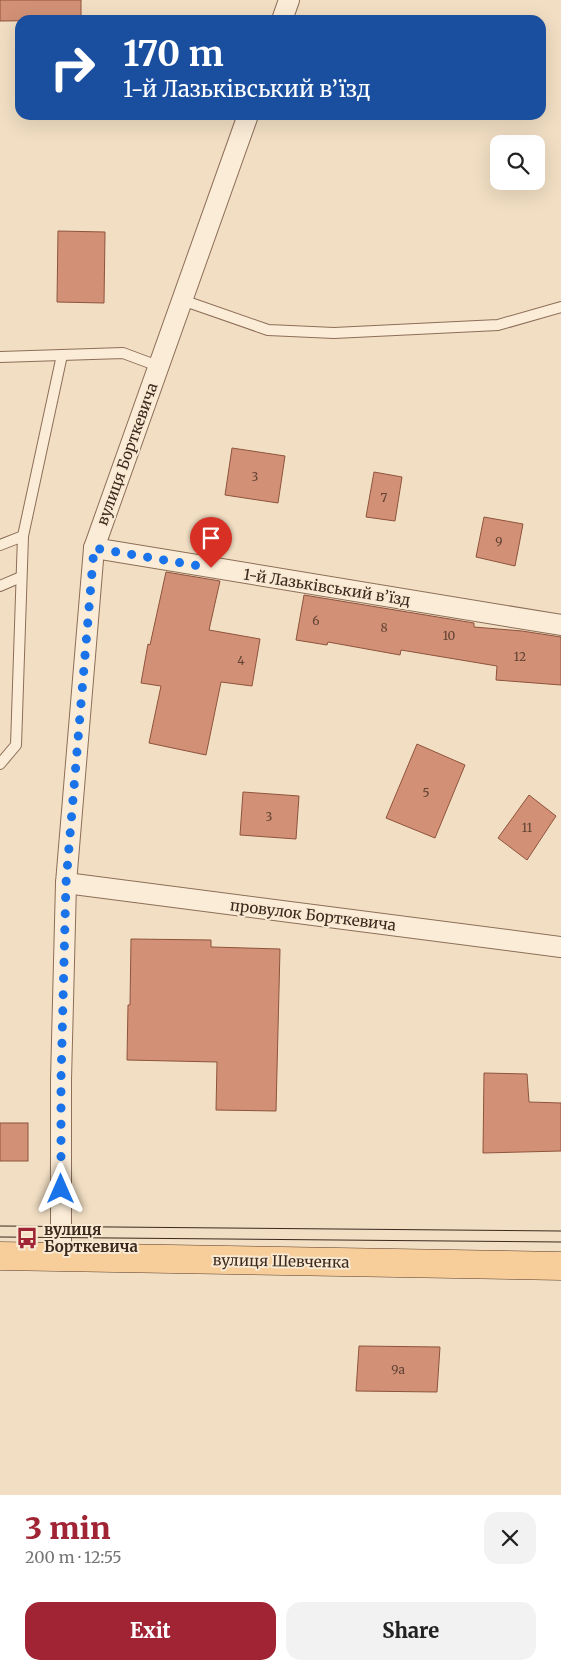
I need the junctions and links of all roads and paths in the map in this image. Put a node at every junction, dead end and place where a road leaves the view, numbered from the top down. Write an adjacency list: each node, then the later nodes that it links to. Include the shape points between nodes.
1 (289, 0): 2 (street)
2 (284, 15)
3 (246, 120): 4 (street, вулиця Борткевича)
4 (182, 300): 5 (lane, via 268,330 334,334 498,325); 8 (street, вулиця Борткевича)
5 (561, 307)
6 (62, 355): 7 (lane); 8 (lane, via 123,353); 9 (lane)
7 (0, 357)
8 (158, 366): 11 (street, вулиця Борткевича)
9 (23, 536): 10 (lane); 12 (lane)
10 (0, 545)
11 (94, 548): 14 (street, 1-й Лазьківський в’їзд); 16 (street, вулиця Борткевича)
12 (21, 577): 13 (lane); 15 (lane, via 16,745)
13 (0, 586)
14 (561, 626)
15 (0, 764)
16 (66, 883): 17 (street, провулок Борткевича); 19 (street, вулиця Борткевича)
17 (561, 947)
18 (0, 1256): 19 (main road, вулиця Шевченка)
19 (61, 1257): 20 (main road, вулиця Шевченка)
20 (561, 1266)

